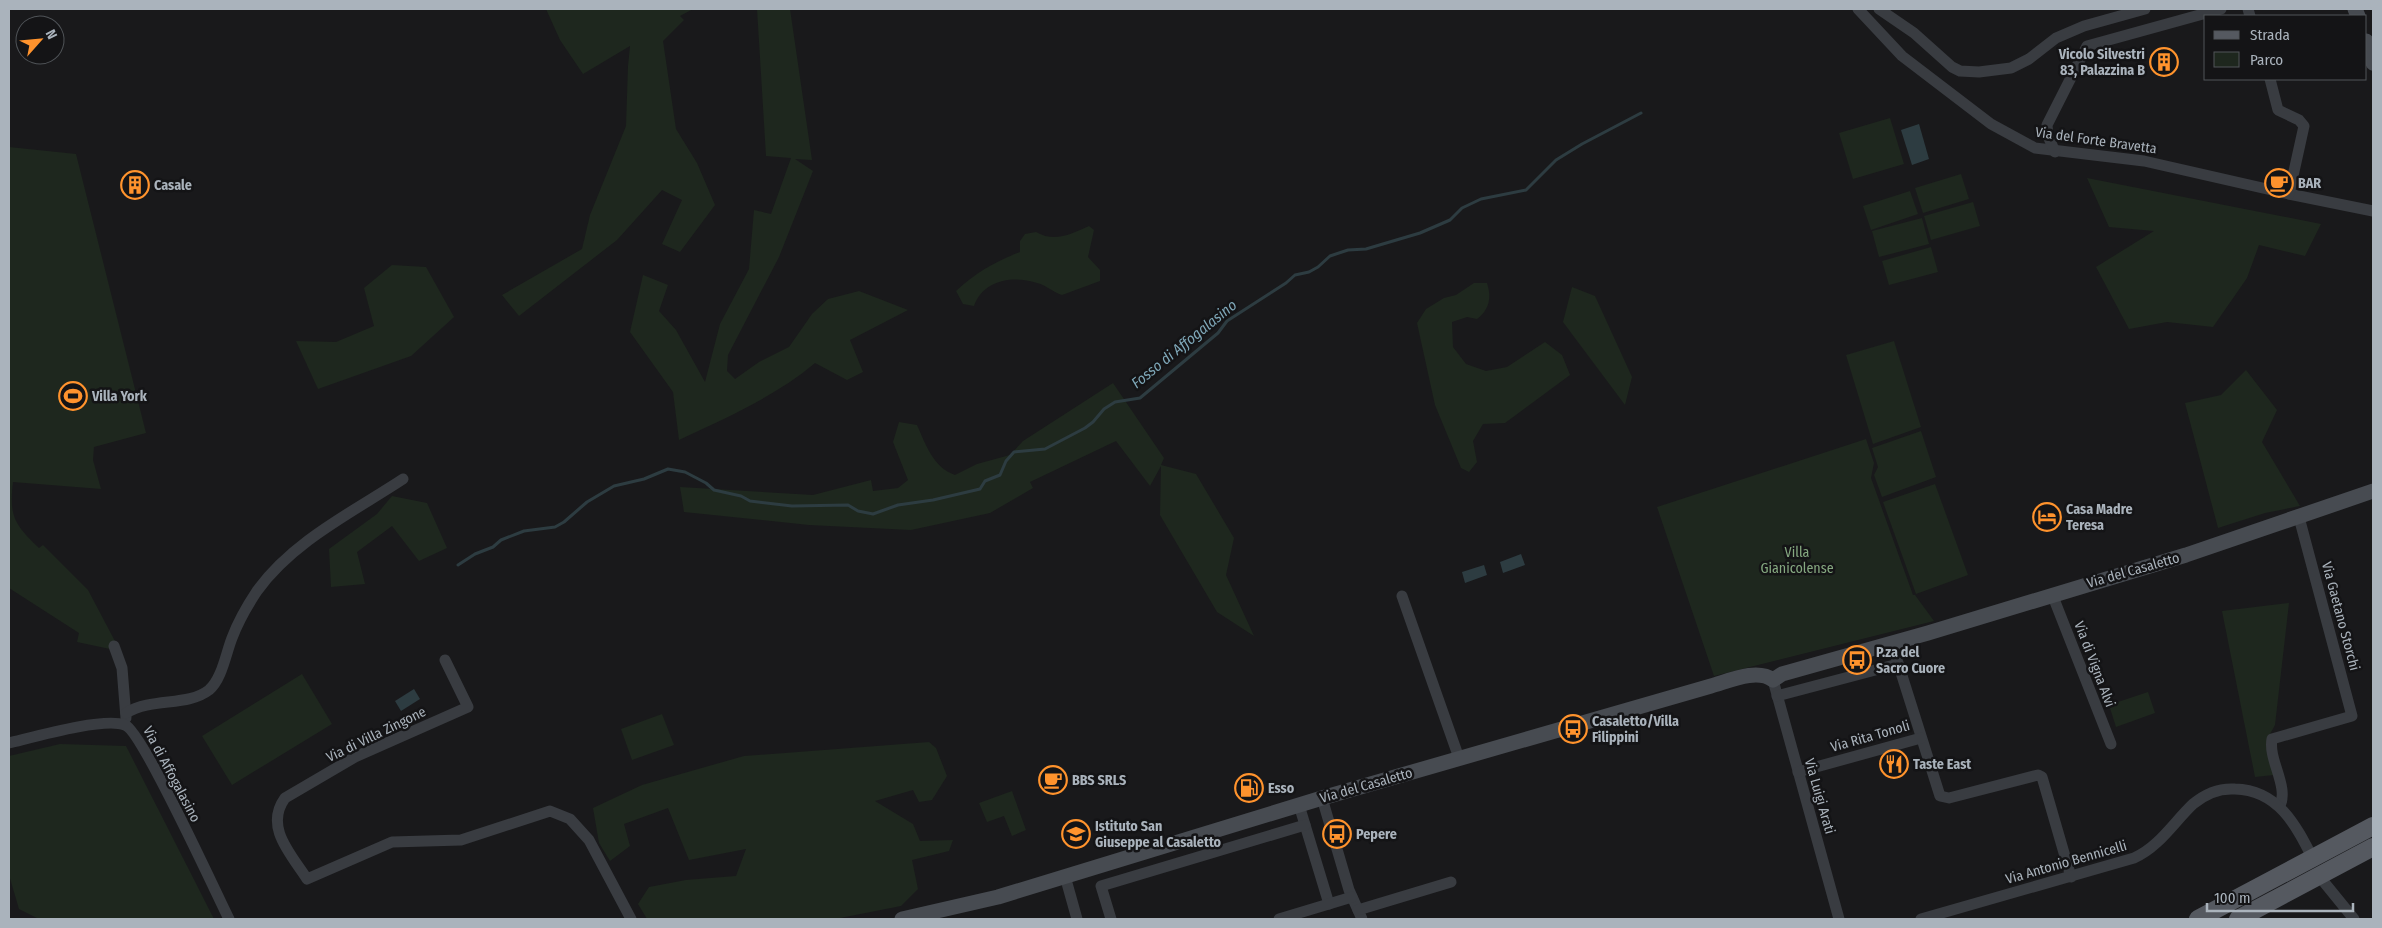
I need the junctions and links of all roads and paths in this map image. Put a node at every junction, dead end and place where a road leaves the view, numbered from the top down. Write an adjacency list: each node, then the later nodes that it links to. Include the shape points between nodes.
1 (1858, 9): 8 (street, Via del Forte Bravetta, via 1902,56 1967,106 2024,144)
2 (1879, 9): 3 (street, via 1914,33 1956,69 1979,72 2015,66 2056,38 2084,26)
3 (2145, 9)
4 (2221, 9): 8 (street, via 2102,40 2085,48 2047,125)
5 (2367, 44): 6 (street)
6 (2373, 63)
7 (2270, 80): 9 (street, via 2278,110 2300,120 2304,126)
8 (2055, 152): 9 (street, Via del Forte Bravetta, via 2144,161)
9 (2289, 194): 10 (street, Via del Forte Bravetta)
10 (2373, 211)
11 (403, 479): 22 (street, via 315,536 267,579 239,621 218,675 208,690 184,700 146,704)
12 (2373, 491): 14 (street, Via del Casaletto, via 2194,552)
13 (2300, 521): 31 (street, Via Gaetano Storchi, via 2352,716 2272,739 2282,792)
14 (2052, 594): 16 (street, Via del Casaletto); 26 (street, Via di Vigna Alvi)
15 (1402, 596): 27 (street)
16 (1892, 644): 19 (street); 20 (street, Via del Casaletto, via 1782,674)
17 (114, 646): 22 (street, via 122,668)
18 (445, 660): 46 (street, Via di Villa Zingone, via 468,707 355,757 285,798 278,809 277,826 281,836 307,879 392,842 461,840 550,811 570,819 589,840)
19 (1898, 664): 21 (street); 24 (street)
20 (1773, 680): 21 (street, Via Luigi Arati); 27 (street, Via del Casaletto, via 1765,676 1746,677)
21 (1777, 696): 28 (street, Via Luigi Arati)
22 (126, 713): 23 (street)
23 (127, 725): 25 (street, Via di Affogalasino, via 90,726); 45 (street, Via di Affogalasino, via 137,735)
24 (1920, 738): 28 (street, Via Rita Tonoli); 38 (street, via 1942,798 2038,775 2042,777)
25 (9, 743)
26 (2111, 744)
27 (1459, 758): 29 (street, Via del Casaletto)
28 (1798, 772): 51 (street, Via Luigi Arati)
29 (1322, 798): 30 (street, Via del Casaletto); 41 (street)
30 (1299, 805): 32 (street); 36 (street, Via del Casaletto)
31 (2280, 806): 35 (street, Via Antonio Bennicelli); 38 (street, Via Antonio Bennicelli, via 2250,790 2215,791 2195,803 2142,855)
32 (1305, 825): 42 (street); 49 (street, via 1101,886)
33 (2373, 826): 35 (main road)
34 (2373, 847): 37 (main road)
35 (2313, 859): 40 (main road)
36 (1065, 876): 47 (street, Via del Casaletto, via 990,899); 48 (street)
37 (2319, 876): 43 (main road); 55 (street)
38 (2071, 877): 52 (street, Via Antonio Bennicelli)
39 (1451, 882): 44 (street)
40 (2247, 894): 43 (street); 53 (main road)
41 (1352, 897): 42 (street); 44 (street)
42 (1329, 904): 50 (street)
43 (2256, 910): 54 (main road)
44 (1360, 915)
45 (229, 919)
46 (631, 919)
47 (902, 919)
48 (1077, 919)
49 (1111, 919)
50 (1279, 919)
51 (1840, 919)
52 (1921, 919)
53 (2198, 919)
54 (2238, 919)
55 (2354, 919)

